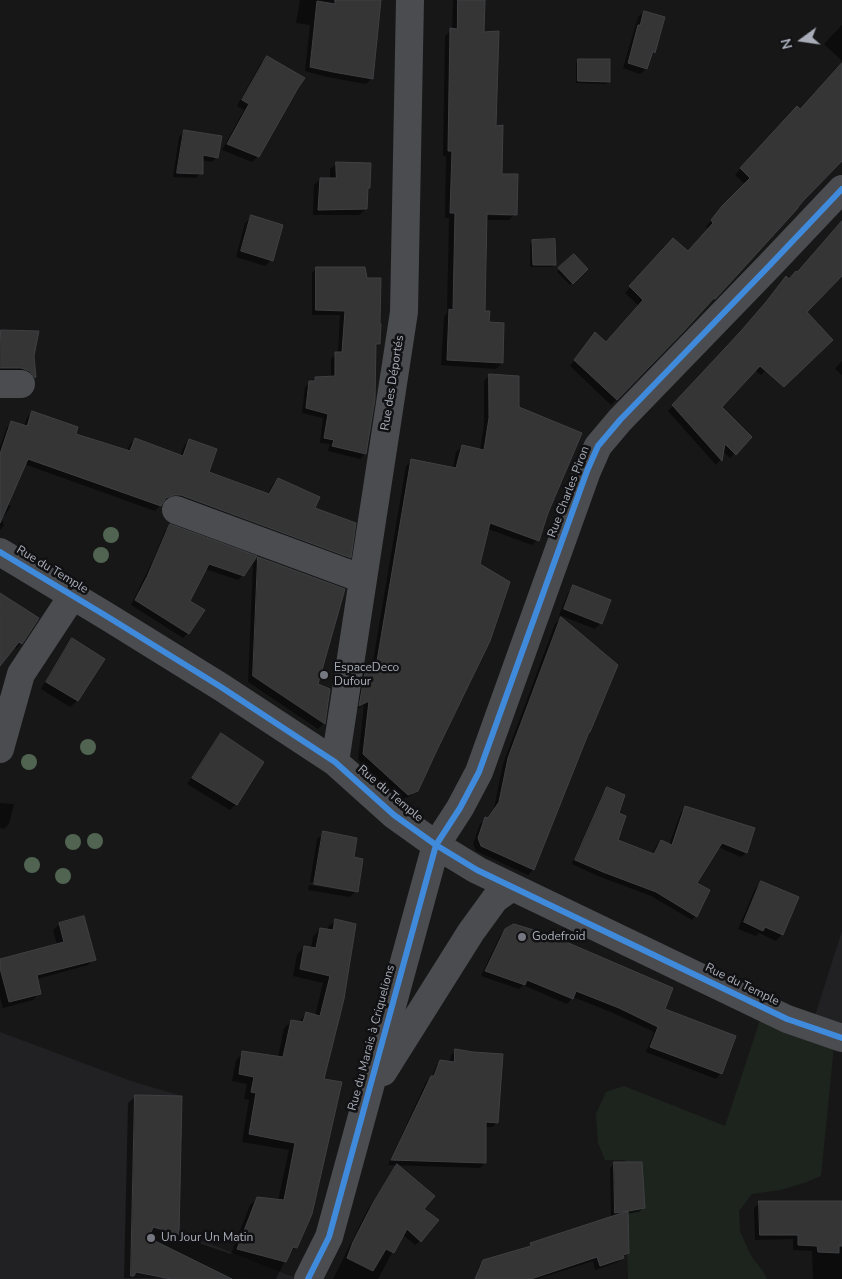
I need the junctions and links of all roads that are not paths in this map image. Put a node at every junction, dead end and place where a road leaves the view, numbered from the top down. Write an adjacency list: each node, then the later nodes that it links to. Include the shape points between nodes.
1 (410, 0): 5 (street, Rue des Déportés, via 404,312)
2 (840, 194): 9 (street, Rue Charles Piron, via 598,446 479,772)
3 (176, 510): 5 (street)
4 (0, 552): 6 (street, Rue du Temple)
5 (363, 579): 8 (street, Rue des Déportés)
6 (72, 595): 7 (street, via 21,674); 8 (street, Rue du Temple)
7 (0, 749)
8 (335, 762): 9 (street, Rue du Temple, via 394,815)
9 (436, 844): 10 (street, Rue du Temple); 12 (street, Rue du Marais à Criquelions)
10 (512, 887): 11 (street, Rue du Temple, via 786,1020); 12 (street, Rue du Marais à Criquelions, via 495,899 471,932)
11 (842, 1038)
12 (367, 1096): 13 (street, Rue du Marais à Criquelions, via 329,1237)
13 (308, 1279)

